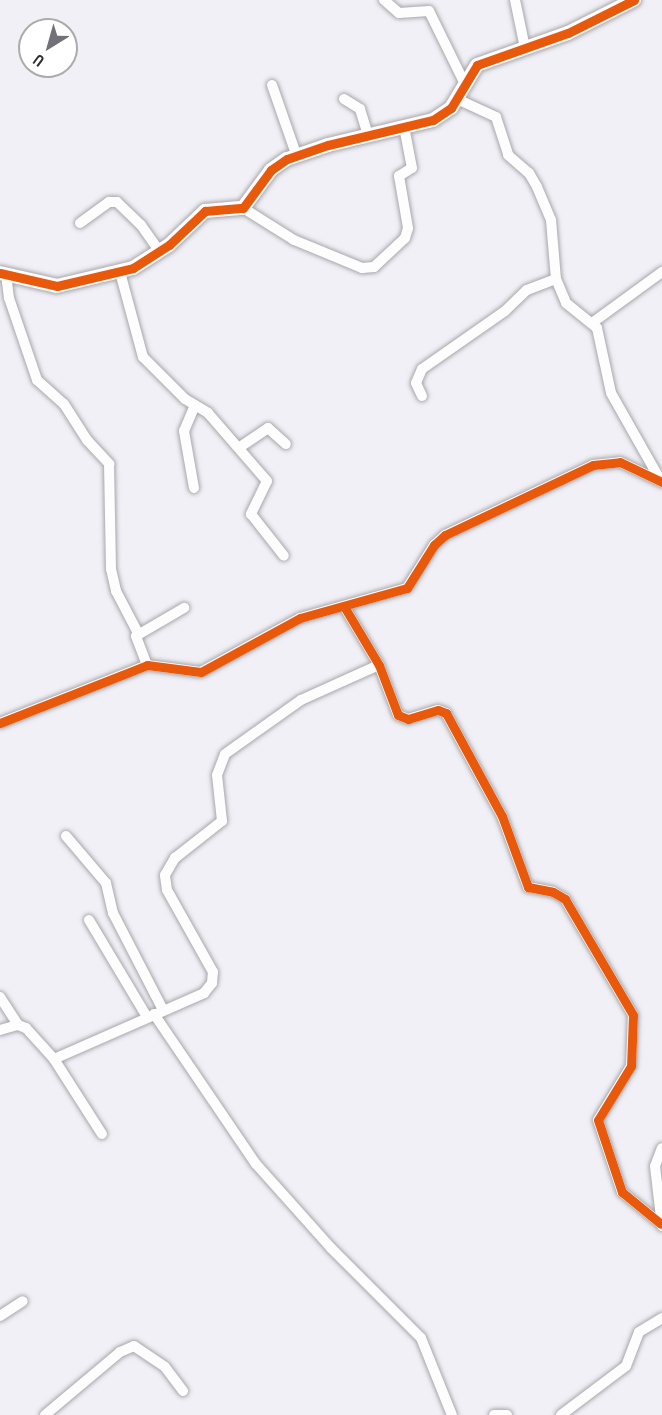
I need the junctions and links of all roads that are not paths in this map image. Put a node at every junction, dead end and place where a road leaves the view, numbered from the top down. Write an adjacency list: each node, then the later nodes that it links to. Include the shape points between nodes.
1 (384, 0): 5 (street, via 399,13 429,11)
2 (515, 0): 4 (street)
3 (634, 0): 4 (street, via 599,19)
4 (525, 48): 5 (street, via 477,64)
5 (464, 82): 8 (street)
6 (272, 85): 11 (street)
7 (344, 99): 10 (street, via 360,109)
8 (457, 99): 9 (street, via 433,120); 18 (street, via 496,117 508,155 529,172 551,220)
9 (404, 127): 10 (street); 12 (street, via 412,168 399,176 408,228 405,238 374,267 362,268 294,240)
10 (368, 136): 11 (street)
11 (296, 154): 12 (street, via 271,170)
12 (243, 208): 14 (street, via 205,211)
13 (80, 223): 14 (street, via 109,202 117,202 141,225)
14 (159, 251): 15 (street)
15 (120, 272): 17 (street, via 57,286); 21 (street, via 143,357)
16 (662, 272): 19 (street)
17 (3, 274): 29 (street, via 37,380 64,404 87,440 109,464 111,569 116,591)
18 (556, 279): 19 (street, via 566,303); 20 (street, via 527,290 505,311 423,369 416,383)
19 (592, 323): 24 (street, via 597,328 611,393)
20 (422, 396)
21 (195, 405): 23 (street, via 208,413); 25 (street, via 184,431)
22 (286, 444): 23 (street, via 268,428)
23 (240, 447): 26 (street, via 267,481 251,514)
24 (662, 482): 28 (street, via 621,462 593,465 445,535 434,545 407,588)
25 (194, 488)
26 (284, 556)
27 (184, 608): 29 (street)
28 (345, 608): 30 (street, via 300,618 201,672); 31 (street)
29 (138, 633): 30 (street, via 135,644)
30 (147, 665): 32 (street)
31 (379, 665): 36 (street, via 302,700 225,754 218,775 222,821 175,858 165,875 167,890 209,961 212,983 204,993); 42 (street, via 403,718 438,710 446,713 502,816 528,887 566,899 633,1016 630,1066 598,1120 622,1192)
32 (0, 723)
33 (66, 836): 36 (street, via 105,883 112,913)
34 (88, 920): 36 (street)
35 (0, 997): 37 (street)
36 (155, 1013): 39 (street); 48 (street, via 256,1164 331,1248 421,1338)
37 (18, 1025): 38 (street); 39 (street, via 32,1034)
38 (0, 1029)
39 (54, 1059): 40 (street)
40 (102, 1134)
41 (662, 1148): 42 (street, via 655,1166)
42 (662, 1225)
43 (23, 1301): 44 (street)
44 (0, 1316)
45 (662, 1318): 51 (street, via 639,1332 626,1366)
46 (183, 1391): 47 (street, via 165,1367 134,1346 120,1352)
47 (45, 1415)
48 (452, 1415)
49 (494, 1415): 50 (street)
50 (507, 1415)
51 (561, 1415)

